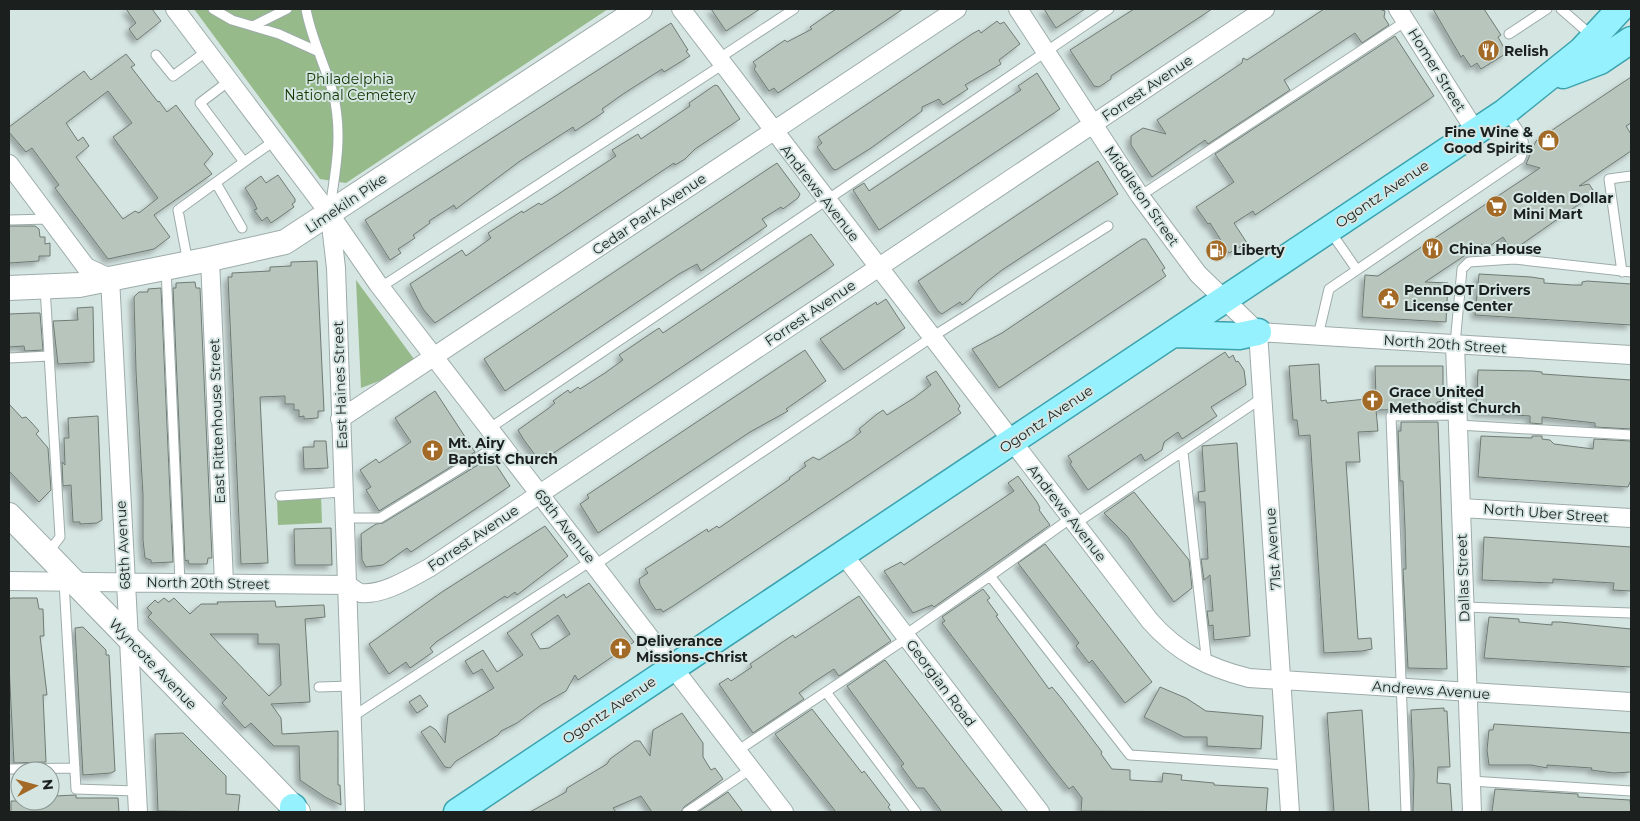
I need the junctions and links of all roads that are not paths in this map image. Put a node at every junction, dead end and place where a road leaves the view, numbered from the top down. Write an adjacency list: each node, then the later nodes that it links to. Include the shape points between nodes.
1 (175, 9): 20 (street)
2 (213, 9): 16 (lane, via 232,20)
3 (287, 9): 16 (lane)
4 (306, 9): 22 (lane)
5 (640, 9): 38 (street, Limekiln Pike)
6 (681, 9): 24 (street, Andrews Avenue)
7 (794, 9): 24 (lane)
8 (957, 9): 29 (street, Cedar Park Avenue)
9 (1018, 9): 21 (street, Middleton Street)
10 (1108, 9): 21 (lane)
11 (1266, 9): 28 (street, Forrest Avenue)
12 (1547, 9): 17 (lane)
13 (1561, 9): 18 (lane)
14 (1620, 9): 18 (main road, Ogontz Avenue)
15 (1404, 15): 30 (street, Homer Street); 36 (lane)
16 (253, 26): 22 (lane, via 286,36)
17 (1509, 34)
18 (1594, 38): 26 (main road, Ogontz Avenue)
19 (1631, 40): 26 (main road, via 1600,61)
20 (207, 51): 23 (lane, via 173,76); 25 (street)
21 (1045, 51): 28 (street, Middleton Street); 37 (lane)
22 (319, 52): 38 (lane, via 339,124 339,152)
23 (156, 55)
24 (720, 62): 29 (street, Andrews Avenue); 50 (lane)
25 (229, 81): 31 (street); 32 (lane, via 200,103)
26 (1546, 81): 27 (main road, Ogontz Avenue)
27 (1506, 112): 30 (main road, Ogontz Avenue); 46 (lane, via 1524,140 1525,149 1520,159)
28 (1093, 123): 36 (street, Middleton Street); 45 (street, Forrest Avenue)
29 (773, 132): 37 (street, Andrews Avenue); 60 (street, Cedar Park Avenue)
30 (1476, 132): 43 (main road, Ogontz Avenue)
31 (274, 141): 32 (lane); 38 (street)
32 (244, 162): 35 (lane)
33 (9, 164): 39 (street)
34 (1631, 176): 47 (lane, via 1609,179)
35 (216, 183): 42 (lane); 44 (lane, via 178,210)
36 (1140, 196): 52 (street, Middleton Street, via 1198,274)
37 (826, 199): 45 (street, Andrews Avenue); 65 (lane)
38 (329, 213): 44 (street, Limekiln Pike, via 285,242); 50 (street, 69th Avenue); 63 (street, East Haines Street, via 336,268)
39 (50, 219): 40 (lane); 48 (street, via 86,267)
40 (9, 220)
41 (1108, 226): 56 (lane)
42 (242, 228)
43 (1328, 230): 46 (lane); 52 (main road, Ogontz Avenue)
44 (188, 264): 48 (street, Limekiln Pike); 85 (lane); 86 (street, East Rittenhouse Street)
45 (878, 268): 56 (street, Andrews Avenue); 71 (street, Forrest Avenue)
46 (1357, 270): 55 (lane, via 1329,289)
47 (1627, 272): 57 (lane, via 1514,260 1469,262 1462,270)
48 (110, 278): 49 (street, Limekiln Pike, via 79,285); 84 (street, 68th Avenue)
49 (45, 286): 51 (street, Limekiln Pike); 59 (lane)
50 (381, 287): 60 (street, 69th Avenue)
51 (9, 288)
52 (1226, 300): 53 (street); 54 (main road, Ogontz Avenue)
53 (1258, 332): 54 (main road, via 1240,336); 55 (street, North 20th Street); 62 (street, 71st Avenue)
54 (1173, 334): 67 (main road, Ogontz Avenue)
55 (1318, 336): 57 (street, North 20th Street)
56 (932, 337): 67 (street, Andrews Avenue); 80 (lane)
57 (1455, 344): 58 (street, North 20th Street); 64 (street, Dallas Street)
58 (1631, 355)
59 (49, 356): 61 (lane); 78 (lane, via 60,538)
60 (435, 357): 63 (street, Cedar Park Avenue); 65 (street, 69th Avenue)
61 (9, 358)
62 (1263, 398): 69 (lane); 94 (street, 71st Avenue)
63 (340, 419): 70 (street, East Haines Street)
64 (1458, 420): 66 (lane); 73 (street, Dallas Street); 97 (lane, via 1391,416)
65 (490, 428): 68 (street, 69th Avenue)
66 (1631, 435)
67 (1011, 442): 77 (street, Andrews Avenue); 79 (main road, Ogontz Avenue)
68 (501, 443): 71 (street, 69th Avenue); 75 (lane, via 380,518)
69 (1182, 452): 77 (lane); 92 (lane)
70 (343, 492): 72 (lane); 75 (street, East Haines Street)
71 (540, 493): 80 (street, 69th Avenue); 87 (street, Forrest Avenue, via 429,568 402,582 374,592 360,593)
72 (280, 496)
73 (1461, 508): 76 (street, North Uber Street); 88 (street, Dallas Street)
74 (9, 515): 78 (street, Wyncote Avenue)
75 (345, 518): 87 (street, East Haines Street)
76 (1631, 518)
77 (1073, 521): 81 (lane); 92 (street, Andrews Avenue, via 1167,640)
78 (47, 554): 83 (street, Wyncote Avenue)
79 (843, 554): 90 (street, Georgian Road); 93 (main road, Ogontz Avenue)
80 (593, 563): 93 (street, 69th Avenue); 101 (lane)
81 (990, 576): 90 (lane); 103 (lane, via 1130,755)
82 (9, 581): 83 (street, North 20th Street)
83 (68, 582): 84 (street, North 20th Street); 91 (street, Wyncote Avenue); 104 (lane)
84 (125, 582): 85 (street, North 20th Street); 91 (street, 68th Avenue)
85 (180, 583): 86 (street, North 20th Street)
86 (224, 583): 87 (street, North 20th Street)
87 (348, 585): 96 (street, East Haines Street)
88 (1464, 607): 89 (lane); 99 (street, Dallas Street)
89 (1631, 613)
90 (906, 637): 98 (lane); 117 (street, Georgian Road)
91 (130, 639): 108 (street, 68th Avenue); 110 (street, Wyncote Avenue)
92 (1207, 666): 94 (street, Andrews Avenue, via 1249,678)
93 (673, 667): 102 (street, 69th Avenue); 113 (main road, Ogontz Avenue)
94 (1282, 680): 97 (street, Andrews Avenue); 103 (street, 71st Avenue)
95 (319, 686): 96 (lane)
96 (351, 686): 101 (street, East Haines Street)
97 (1402, 688): 99 (street, Andrews Avenue); 119 (lane)
98 (826, 692): 102 (lane); 116 (lane)
99 (1467, 692): 100 (street, Andrews Avenue); 107 (street, Dallas Street)
100 (1631, 702)
101 (352, 717): 112 (street, East Haines Street)
102 (737, 751): 106 (street, 69th Avenue)
103 (1287, 765): 118 (street, 71st Avenue)
104 (75, 768): 105 (lane); 108 (lane, via 76,789)
105 (9, 769)
106 (751, 769): 114 (lane); 115 (street, 69th Avenue)
107 (1471, 781): 109 (lane); 120 (street, Dallas Street)
108 (136, 791): 111 (street, 68th Avenue)
109 (1631, 791)
110 (295, 810)
111 (138, 812)
112 (355, 812)
113 (457, 812)
114 (688, 812)
115 (784, 812)
116 (916, 812)
117 (1040, 812)
118 (1290, 812)
119 (1406, 812)
120 (1472, 812)

